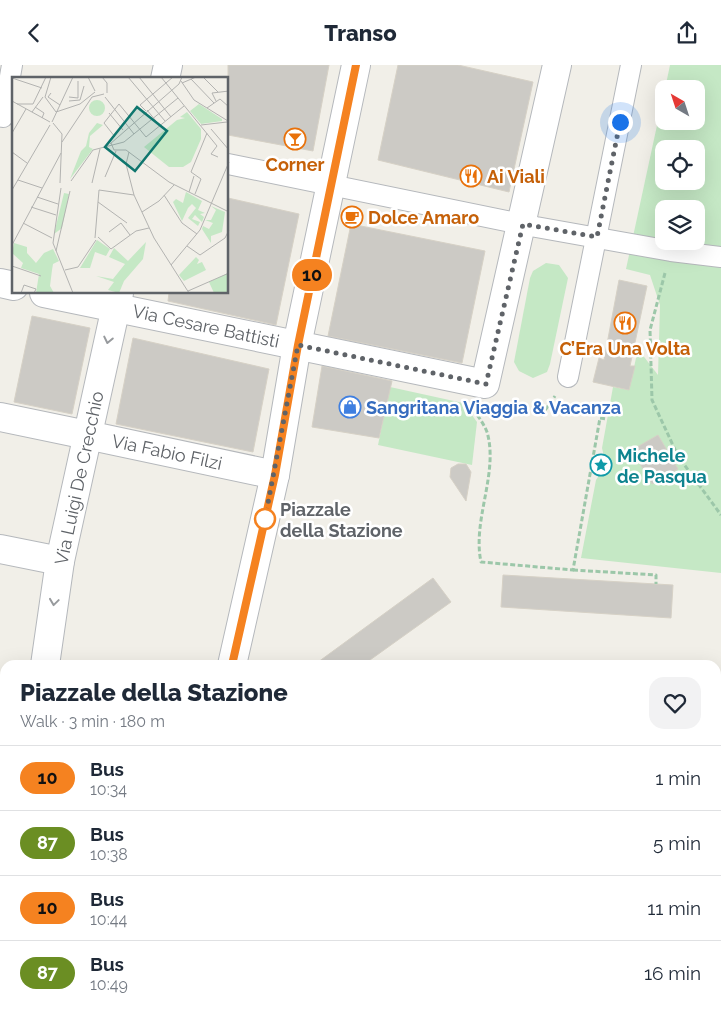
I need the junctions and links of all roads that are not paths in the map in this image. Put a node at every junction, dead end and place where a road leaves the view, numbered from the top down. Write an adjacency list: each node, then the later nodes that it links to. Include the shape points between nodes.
1 (12, 65): 5 (street)
2 (356, 65): 7 (street)
3 (557, 65): 8 (street)
4 (631, 65): 9 (street)
5 (6, 118)
6 (229, 164): 7 (street)
7 (332, 184): 8 (street); 13 (street)
8 (523, 224): 9 (street); 13 (street, Via Cesare Battisti, via 486,384)
9 (597, 237): 10 (street); 14 (street)
10 (721, 257)
11 (54, 294): 12 (street, Via Cesare Battisti)
12 (117, 300): 13 (street, Via Cesare Battisti); 16 (street, Via Luigi De Crecchio, one-way to 16)
13 (298, 345): 17 (street)
14 (568, 377)
15 (0, 417): 16 (street, Via Fabio Filzi)
16 (87, 435): 17 (street, Via Fabio Filzi); 19 (street, Via Luigi De Crecchio)
17 (275, 475): 21 (street)
18 (0, 549): 19 (street)
19 (60, 561): 20 (street, Via Luigi De Crecchio, one-way to 20)
20 (46, 660)
21 (233, 660)

